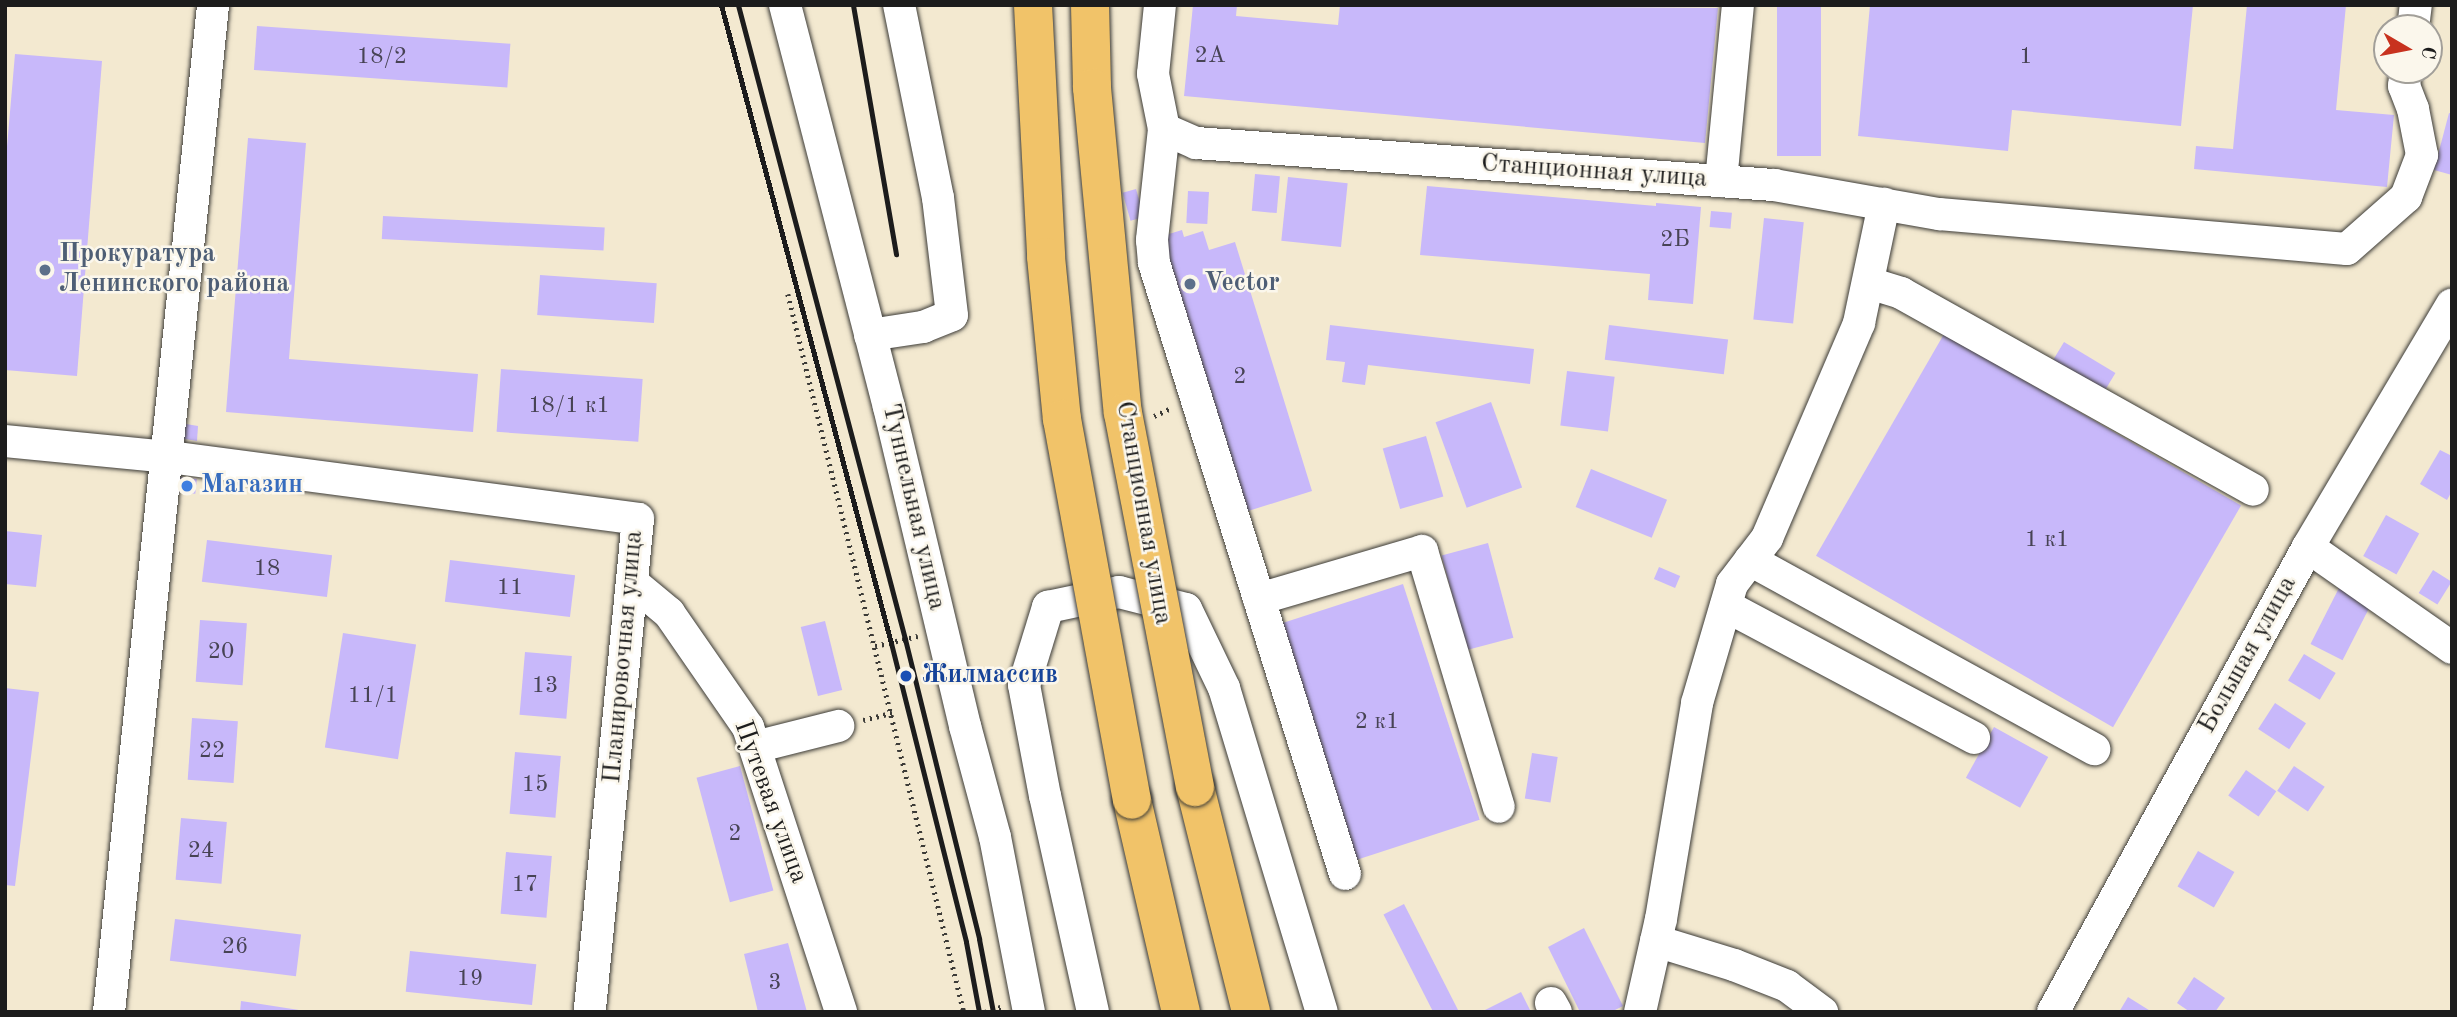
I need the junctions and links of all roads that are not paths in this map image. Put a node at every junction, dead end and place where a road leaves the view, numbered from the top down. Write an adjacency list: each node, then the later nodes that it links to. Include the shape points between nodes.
1 (213, 5): 16 (street)
2 (785, 5): 14 (street, Туннельная улица)
3 (899, 5): 14 (street, via 938,198 952,315 923,327)
4 (1033, 5): 36 (main road, bridge, via 1046,257 1062,419 1132,800)
5 (1090, 5): 37 (main road, Станционная улица, bridge, via 1092,88 1123,413 1195,787)
6 (1160, 5): 9 (street, via 1153,74)
7 (1738, 5): 10 (street)
8 (2404, 84): 11 (street, Станционная улица, via 2422,155 2406,197 2347,250 1939,214)
9 (1164, 129): 10 (street, Станционная улица, via 1196,143); 21 (street, via 1152,240 1154,263)
10 (1721, 181): 11 (street, Станционная улица)
11 (1884, 204): 12 (street)
12 (1869, 283): 17 (street, via 1901,293); 19 (street, via 1859,323 1767,538)
13 (2452, 304): 18 (street, Большая улица)
14 (870, 335): 34 (street, Туннельная улица, via 995,837)
15 (5, 441): 16 (street, Планировочная улица)
16 (169, 457): 20 (street, Планировочная улица, via 638,519); 31 (street)
17 (2253, 490)
18 (2308, 547): 23 (street); 41 (street, Большая улица)
19 (1750, 560): 22 (street, via 1732,584); 27 (street)
20 (633, 583): 26 (street, Путевая улица, via 669,614 748,727); 32 (street, Планировочная улица)
21 (1259, 599): 28 (street, via 1422,551); 29 (street)
22 (1726, 606): 25 (street); 30 (street, via 1697,703)
23 (2452, 648)
24 (838, 726): 26 (street)
25 (1974, 738)
26 (755, 747): 33 (street, Путевая улица)
27 (2094, 748)
28 (1499, 807)
29 (1345, 874)
30 (1656, 941): 39 (street); 40 (street, via 1787,986)
31 (109, 1012)
32 (590, 1012)
33 (841, 1012)
34 (1029, 1012)
35 (1093, 1012): 38 (street, via 1024,685 1048,607 1119,592 1186,609 1224,688)
36 (1181, 1012)
37 (1251, 1012)
38 (1322, 1012)
39 (1640, 1012)
40 (1822, 1012)
41 (2053, 1012)

